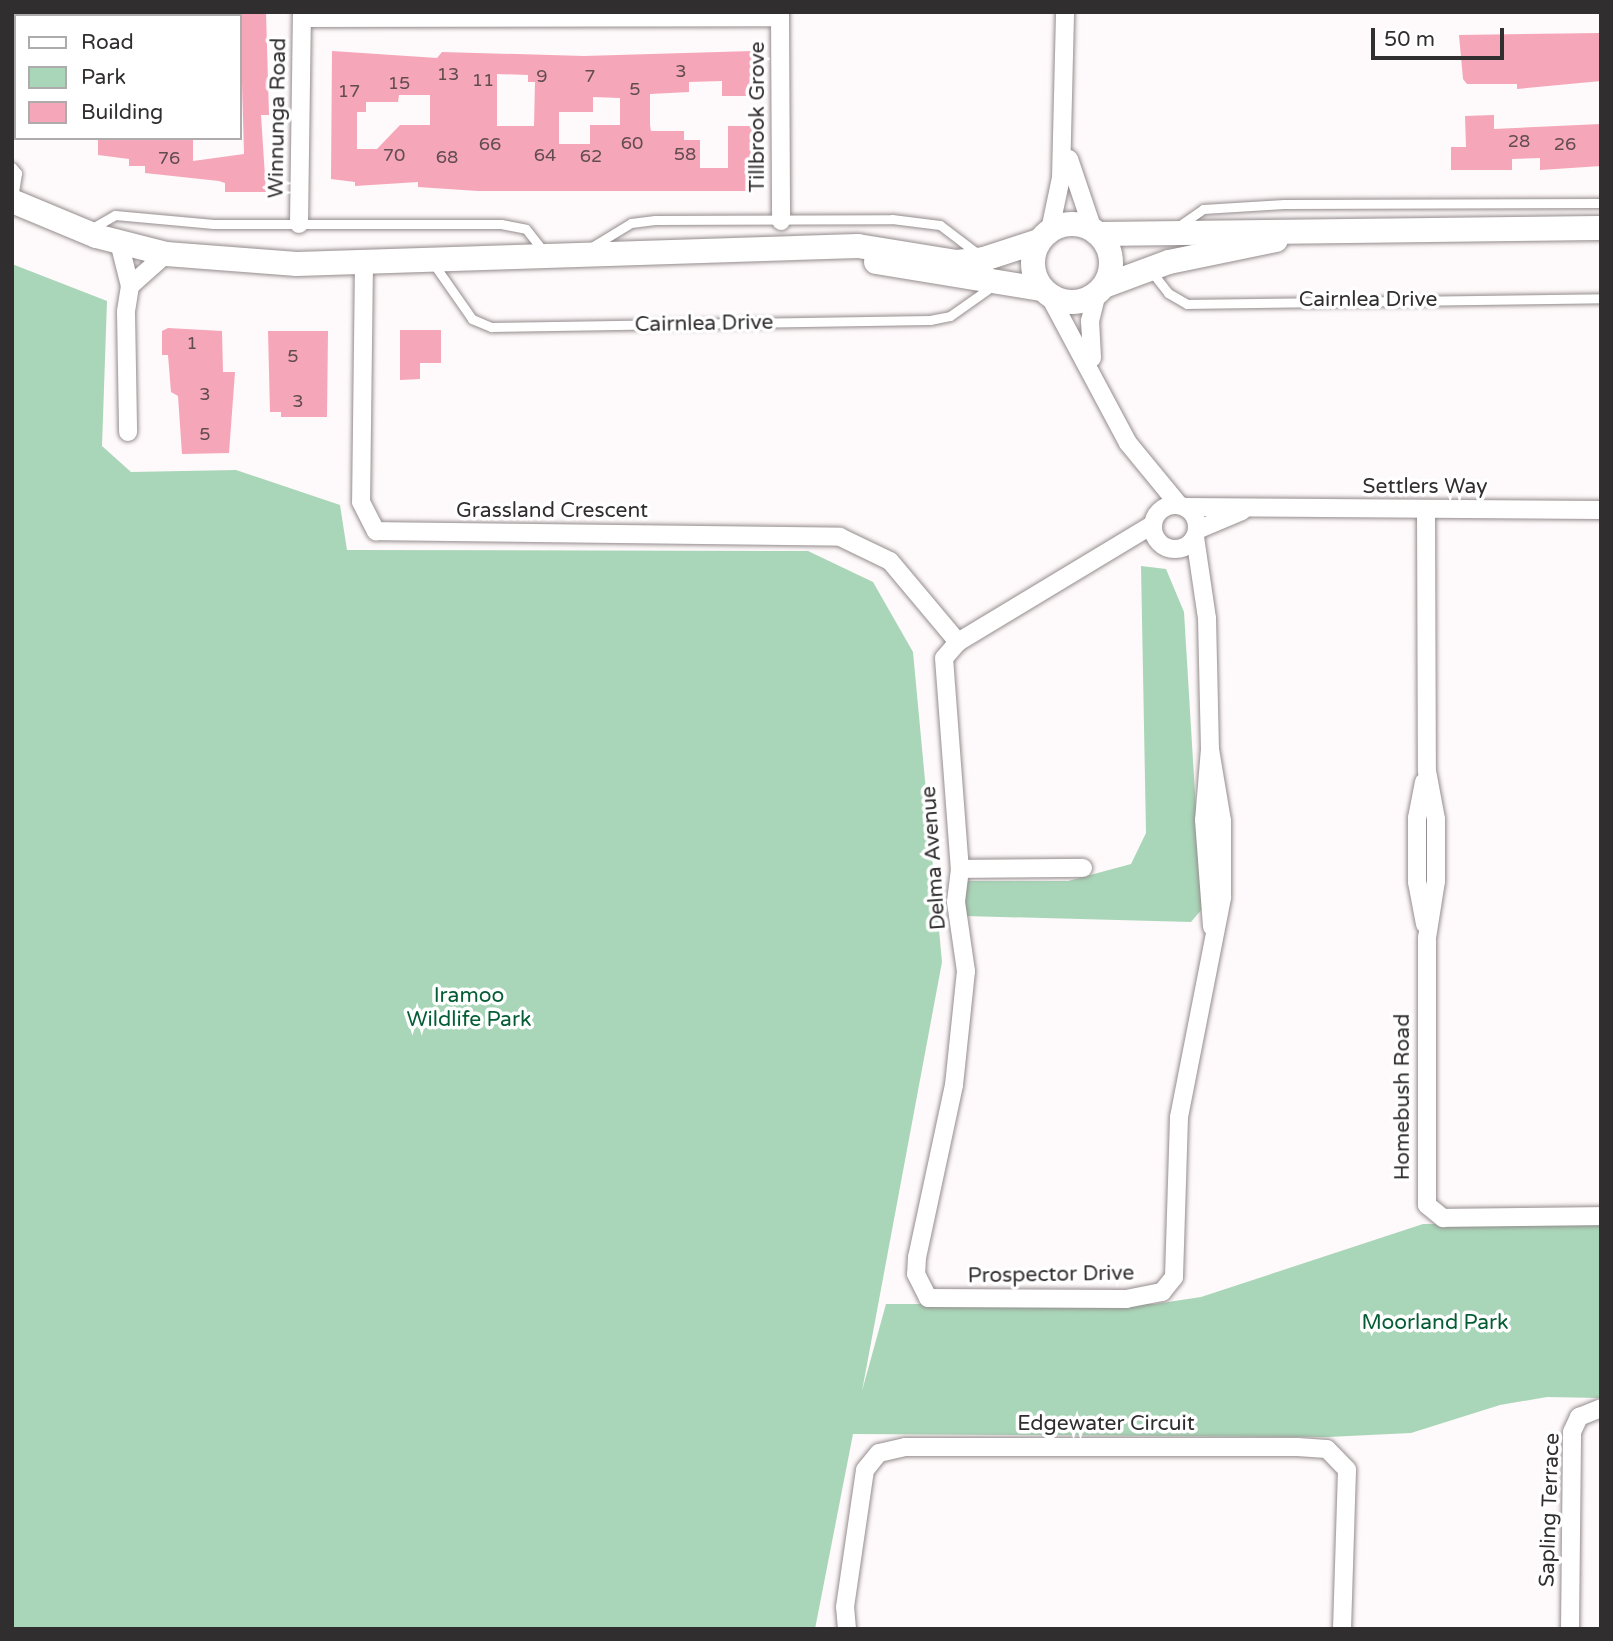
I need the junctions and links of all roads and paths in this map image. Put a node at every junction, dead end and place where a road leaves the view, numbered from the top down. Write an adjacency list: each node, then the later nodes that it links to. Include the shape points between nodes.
1 (1065, 12): 4 (street)
2 (302, 15): 3 (street); 9 (street, Winnunga Road)
3 (780, 15): 8 (street, Tillbrook Grove)
4 (1065, 124): 12 (street, via 1070,171); 15 (street)
5 (12, 167): 6 (lane, via 17,173)
6 (13, 201): 11 (street)
7 (1601, 203): 16 (lane, via 1203,209)
8 (781, 221): 22 (lane, via 631,223); 24 (lane, via 922,221 940,225)
9 (299, 224): 11 (lane, via 214,224 115,215); 21 (lane, via 500,224 526,229)
10 (1601, 228): 13 (street)
11 (87, 231): 18 (street)
12 (1096, 232): 15 (street, via 1072,224); 16 (street); 29 (street, via 1110,254)
13 (1552, 232): 14 (street); 17 (street)
14 (1297, 233): 16 (street); 26 (street)
15 (1044, 236): 24 (street); 30 (street, via 1032,265)
16 (1167, 236)
17 (1601, 240)
18 (119, 242): 20 (street); 28 (street)
19 (821, 251): 22 (street); 24 (street, via 887,248 957,262); 27 (street)
20 (166, 254): 25 (street, via 297,264); 28 (street)
21 (548, 256): 22 (street); 23 (street)
22 (580, 256)
23 (430, 259): 25 (street); 27 (lane, Cairnlea Drive, via 472,319 491,327 930,320 950,316)
24 (985, 259)
25 (364, 262): 44 (street, Grassland Crescent, via 361,502 376,531 840,537 890,561)
26 (1149, 269): 29 (street); 31 (lane, Cairnlea Drive, via 1168,293 1187,304)
27 (998, 282): 30 (street)
28 (130, 286): 33 (street, via 125,312)
29 (1100, 290): 30 (street, via 1073,302); 32 (street, via 1090,321)
30 (1045, 292): 32 (street)
31 (1601, 298)
32 (1094, 375): 34 (street)
33 (128, 432)
34 (1143, 468): 35 (street, Prospector Drive); 39 (street)
35 (1182, 506): 36 (street, Settlers Way); 39 (street); 40 (street, Prospector Drive)
36 (1249, 509): 37 (street, Settlers Way); 40 (street, Settlers Way)
37 (1426, 509): 38 (street, Settlers Way); 47 (street, Homebush Road, via 1427,771 1417,818 1417,882 1427,938 1427,1205 1443,1217)
38 (1601, 510)
39 (1154, 520): 41 (street); 42 (street)
40 (1196, 533): 41 (street, Settlers Way, via 1185,547); 43 (street, Prospector Drive)
41 (1166, 546): 42 (street); 43 (street)
42 (1106, 554): 44 (street)
43 (1203, 592): 48 (street, Prospector Drive, via 1210,749 1204,820 1214,937 1207,999 1179,1117 1176,1256 1169,1285 1126,1299 936,1300)
44 (958, 642): 46 (street, Delma Avenue, via 942,665)
45 (1083, 868): 46 (street)
46 (960, 869): 48 (street, Delma Avenue, via 956,902 966,971 962,1027 916,1257)
47 (1601, 1216)
48 (920, 1286)
49 (1601, 1408): 52 (street, Sapling Terrace, via 1579,1417 1572,1432)
50 (847, 1629): 51 (street, Edgewater Circuit, via 845,1607 865,1471 879,1453 905,1447 1317,1447 1343,1461 1348,1534)
51 (1342, 1629)
52 (1570, 1629)

